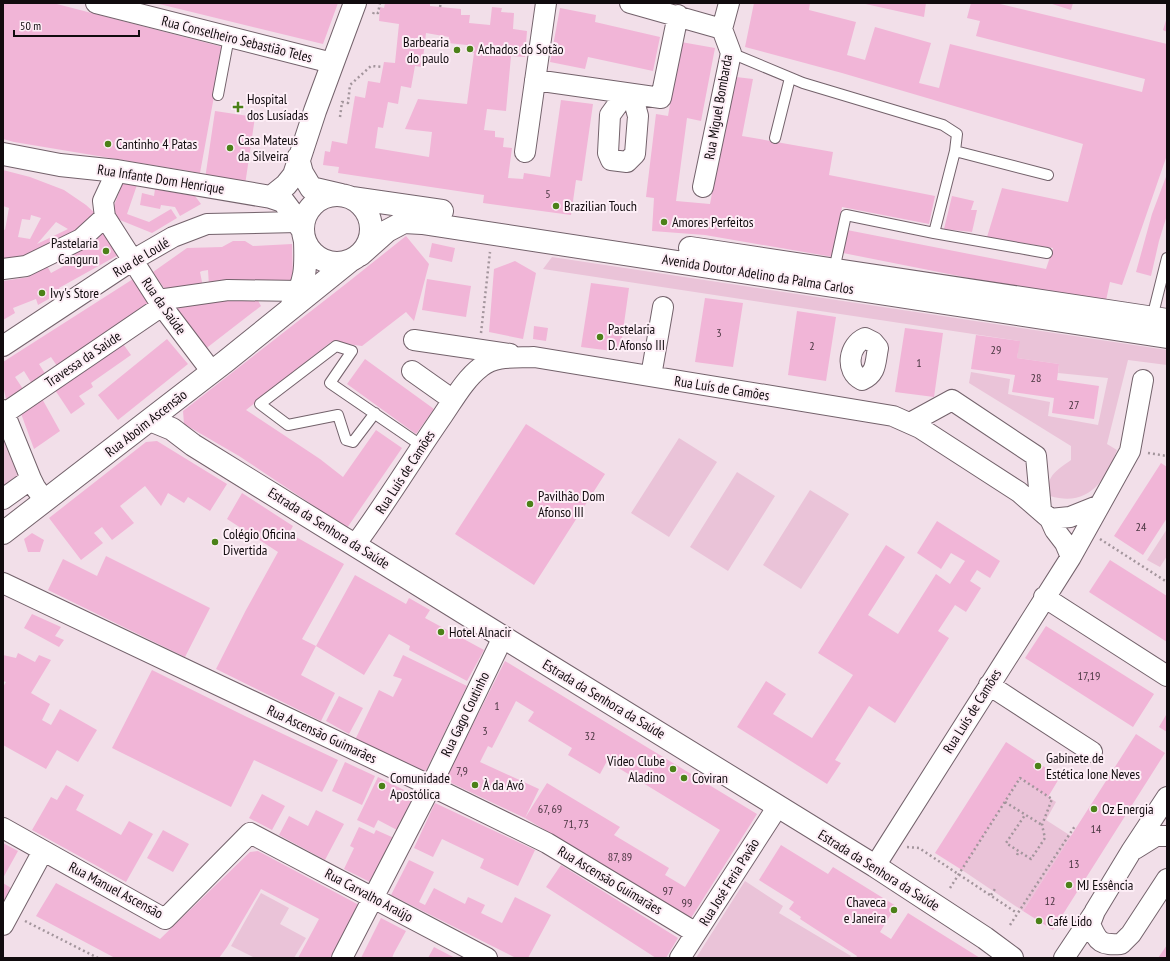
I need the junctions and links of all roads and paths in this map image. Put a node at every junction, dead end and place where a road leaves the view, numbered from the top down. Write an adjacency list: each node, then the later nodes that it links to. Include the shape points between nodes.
1 (96, 3): 10 (street, Rua Conselheiro Sebastião Teles)
2 (355, 3): 12 (main road)
3 (441, 3): 7 (path)
4 (546, 3): 15 (street)
5 (630, 3): 8 (street)
6 (729, 3): 9 (street)
7 (440, 7)
8 (678, 15): 9 (street); 18 (street, via 661,98)
9 (722, 28): 11 (street, Rua Miguel Bombarda)
10 (229, 37): 12 (street, Rua Conselheiro Sebastião Teles); 17 (lane)
11 (731, 53): 14 (lane); 27 (street, Rua Miguel Bombarda)
12 (332, 63): 24 (main road)
13 (383, 67): 19 (path, via 371,66 350,85 348,103 342,102)
14 (790, 78): 20 (lane); 21 (lane, via 943,125 957,134)
15 (535, 80): 16 (street); 22 (street)
16 (618, 92): 18 (street); 18 (street, via 618,104 610,115 608,153 611,160 627,162 634,154 638,116 635,105)
17 (218, 95)
18 (638, 95)
19 (340, 117)
20 (775, 138)
21 (955, 151): 26 (lane); 33 (lane)
22 (525, 152)
23 (3, 154): 25 (main road, Rua Infante Dom Henrique, via 60,165)
24 (298, 158): 28 (main road, via 294,175); 29 (main road, via 302,173 311,188)
25 (116, 171): 28 (main road, Rua Infante Dom Henrique); 30 (street, via 103,202)
26 (1048, 175)
27 (703, 187)
28 (271, 196): 31 (main road, Rua Infante Dom Henrique, via 283,201)
29 (348, 197): 31 (main road, via 334,195 315,203 308,211); 35 (main road, via 362,205 371,225 371,236 367,246); 39 (main road, Avenida Doutor Adelino da Palma Carlos)
30 (105, 217): 37 (street, Rua da Saúde); 38 (street, via 81,239 26,266)
31 (302, 231): 35 (main road, via 312,253 324,261 337,263); 37 (street, Rua de Loulé, via 207,224 173,237); 40 (main road, Rua Aboim Ascensão, via 304,278)
32 (492, 233): 35 (main road, Avenida Doutor Adelino da Palma Carlos, via 404,222 387,231); 45 (main road, Avenida Doutor Adelino da Palma Carlos); 48 (path)
33 (934, 233): 34 (lane); 39 (lane, via 846,214)
34 (1047, 253)
35 (355, 258): 43 (main road, Rua Aboim Ascensão)
36 (1167, 258): 44 (lane)
37 (133, 260): 41 (street, Rua da Saúde); 47 (street, Rua de Loulé)
38 (3, 269)
39 (834, 270): 44 (main road, Avenida Doutor Adelino da Palma Carlos)
40 (300, 291): 41 (street, via 228,290); 43 (main road, Rua Aboim Ascensão)
41 (160, 303): 51 (street, Rua da Saúde); 59 (street, Travessa da Saúde)
42 (663, 307): 52 (street)
43 (288, 312): 51 (main road, Rua Aboim Ascensão)
44 (1160, 319)
45 (1167, 337)
46 (414, 340): 48 (street, Rua Luís de Camões)
47 (3, 346)
48 (472, 348): 49 (street, Rua Luís de Camões); 53 (street)
49 (547, 353): 52 (street, Rua Luís de Camões); 53 (street, Rua Luís de Camões, via 500,358 481,366)
50 (412, 371): 57 (street)
51 (212, 372): 56 (main road, Rua Aboim Ascensão)
52 (651, 376): 58 (street, Rua Luís de Camões)
53 (470, 378): 57 (street, Rua Luís de Camões)
54 (862, 380): 58 (street)
55 (1143, 380): 68 (street, Rua Luís de Camões, via 1130,451)
56 (184, 393): 61 (main road, Rua Aboim Ascensão); 63 (main road, via 172,412 174,423)
57 (453, 400): 64 (street, Rua Luís de Camões)
58 (858, 410): 62 (street, Rua Luís de Camões, via 893,416)
59 (4, 412): 65 (street)
60 (375, 413): 60 (lane, via 330,384 352,351 336,346 260,404 288,425 338,415 346,440 354,442); 64 (lane)
61 (150, 420): 63 (main road, via 172,429); 67 (main road, Rua Aboim Ascensão)
62 (910, 423): 69 (street, Rua Luís de Camões, via 1019,492); 69 (street, Rua Luís de Camões, via 952,400 1036,456)
63 (194, 445): 72 (main road, Estrada da Senhora da Saúde)
64 (422, 446): 72 (street, Rua Luís de Camões)
65 (31, 479): 66 (street); 67 (street)
66 (3, 500): 71 (street, via 8,516)
67 (45, 501): 71 (main road, Rua Aboim Ascensão)
68 (1100, 505): 69 (street, via 1070,517); 70 (street, Rua Luís de Camões)
69 (1045, 514): 73 (street, Rua Luís de Camões, via 1065,543)
70 (1086, 530): 73 (street, Rua Luís de Camões); 74 (path)
71 (5, 532)
72 (355, 545): 77 (main road, Estrada da Senhora da Saúde)
73 (1070, 557): 76 (street, Rua Luís de Camões)
74 (1167, 582)
75 (3, 583): 81 (street, Rua Ascensão Guimarães)
76 (1044, 597): 78 (street); 79 (street, Rua Luís de Camões)
77 (503, 637): 81 (street, Rua Gago Coutinho); 84 (main road, Estrada da Senhora da Saúde)
78 (1167, 676)
79 (989, 685): 80 (street); 92 (street, Rua Luís de Camões)
80 (1092, 752)
81 (431, 786): 103 (street, Rua Gago Coutinho); 108 (street, Rua Ascensão Guimarães, via 547,842)
82 (1166, 799): 88 (street, via 1164,820); 93 (street)
83 (1005, 802): 85 (path); 86 (path, via 1020,778 1052,799); 98 (path)
84 (778, 806): 97 (main road, Estrada da Senhora da Saúde); 108 (street, Rua José Feria Pavão)
85 (1025, 815): 86 (path); 95 (path, via 1006,843)
86 (1042, 825): 95 (path, via 1045,838 1030,859)
87 (1076, 826): 105 (path)
88 (1167, 826)
89 (3, 828): 94 (street, Rua Manuel Ascensão)
90 (250, 833): 94 (street, Rua Manuel Ascensão, via 165,919); 103 (street, Rua Carvalho Araújo)
91 (1167, 836): 93 (street, via 1156,836)
92 (889, 845): 97 (street, Rua Luís de Camões); 98 (path, via 919,848)
93 (1132, 850): 104 (street)
94 (43, 851): 106 (street)
95 (1019, 851): 96 (path)
96 (1016, 855)
97 (875, 866): 109 (main road, Estrada da Senhora da Saúde, via 985,938)
98 (959, 874): 100 (path); 102 (path)
99 (1167, 879): 104 (street, via 1131,934 1121,944 1106,945 1095,937 1090,924)
100 (950, 888)
101 (995, 889): 102 (path)
102 (991, 895): 105 (path)
103 (372, 897): 111 (street, Rua Gago Coutinho); 112 (street, Rua Carvalho Araújo)
104 (1095, 911): 114 (street)
105 (1017, 913): 107 (path)
106 (6, 919): 110 (path)
107 (1010, 925)
108 (696, 932): 113 (street, Rua José Feria Pavão)
109 (1008, 957)
110 (98, 958)
111 (342, 958)
112 (487, 958)
113 (680, 958)
114 (1064, 958)

